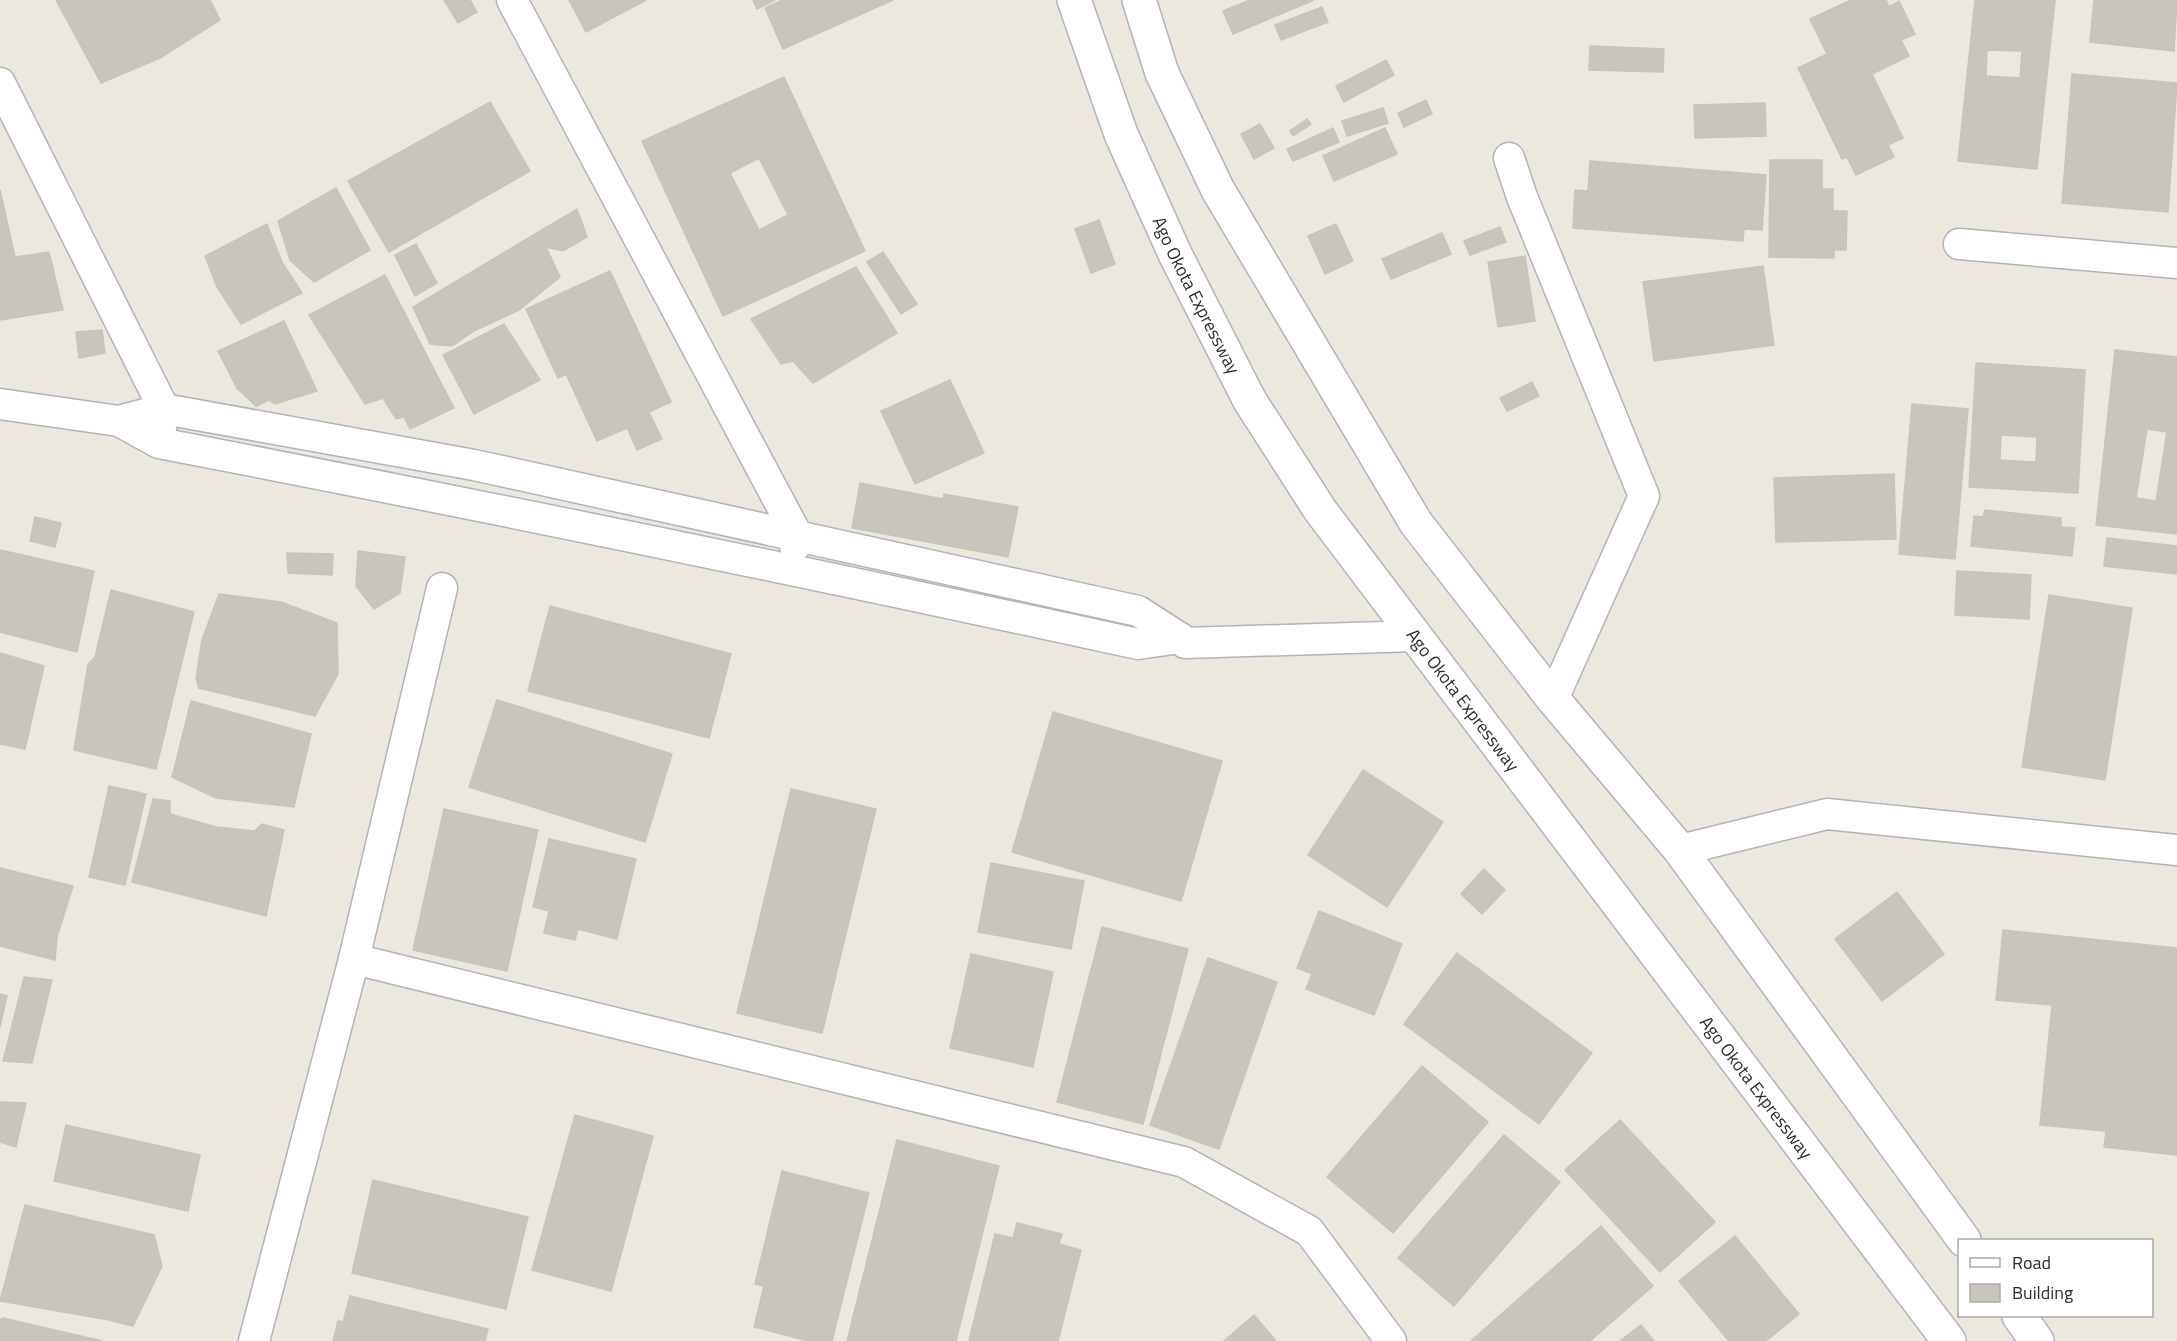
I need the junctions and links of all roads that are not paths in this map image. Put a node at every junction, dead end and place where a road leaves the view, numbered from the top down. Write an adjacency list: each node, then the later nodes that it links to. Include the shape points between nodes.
1 (512, 0): 12 (street)
2 (1074, 0): 15 (main road, Ago Okota Expressway, via 1121,134 1175,254 1250,401 1320,510)
3 (1139, 0): 17 (main road, via 1162,73 1218,190 1333,387 1416,523)
4 (0, 83): 9 (street)
5 (1509, 158): 17 (street, via 1644,496)
6 (1959, 244): 7 (street)
7 (2177, 263)
8 (0, 404): 10 (street)
9 (164, 409): 10 (street); 11 (street); 12 (street, via 474,465)
10 (119, 421): 11 (street)
11 (159, 443): 13 (street)
12 (797, 535): 13 (street); 16 (street, via 1138,611)
13 (791, 568): 16 (street, via 1138,644)
14 (442, 588): 20 (street)
15 (1416, 636): 16 (street, via 1185,643); 25 (main road, Ago Okota Expressway)
16 (1180, 638)
17 (1553, 699): 18 (main road)
18 (1680, 850): 19 (street, via 1827,814); 21 (main road)
19 (2177, 850)
20 (354, 959): 23 (street); 24 (street, via 1184,1162 1309,1231)
21 (1963, 1239)
22 (2020, 1317): 26 (main road)
23 (254, 1341)
24 (1391, 1341)
25 (1949, 1341)
26 (2037, 1341)

